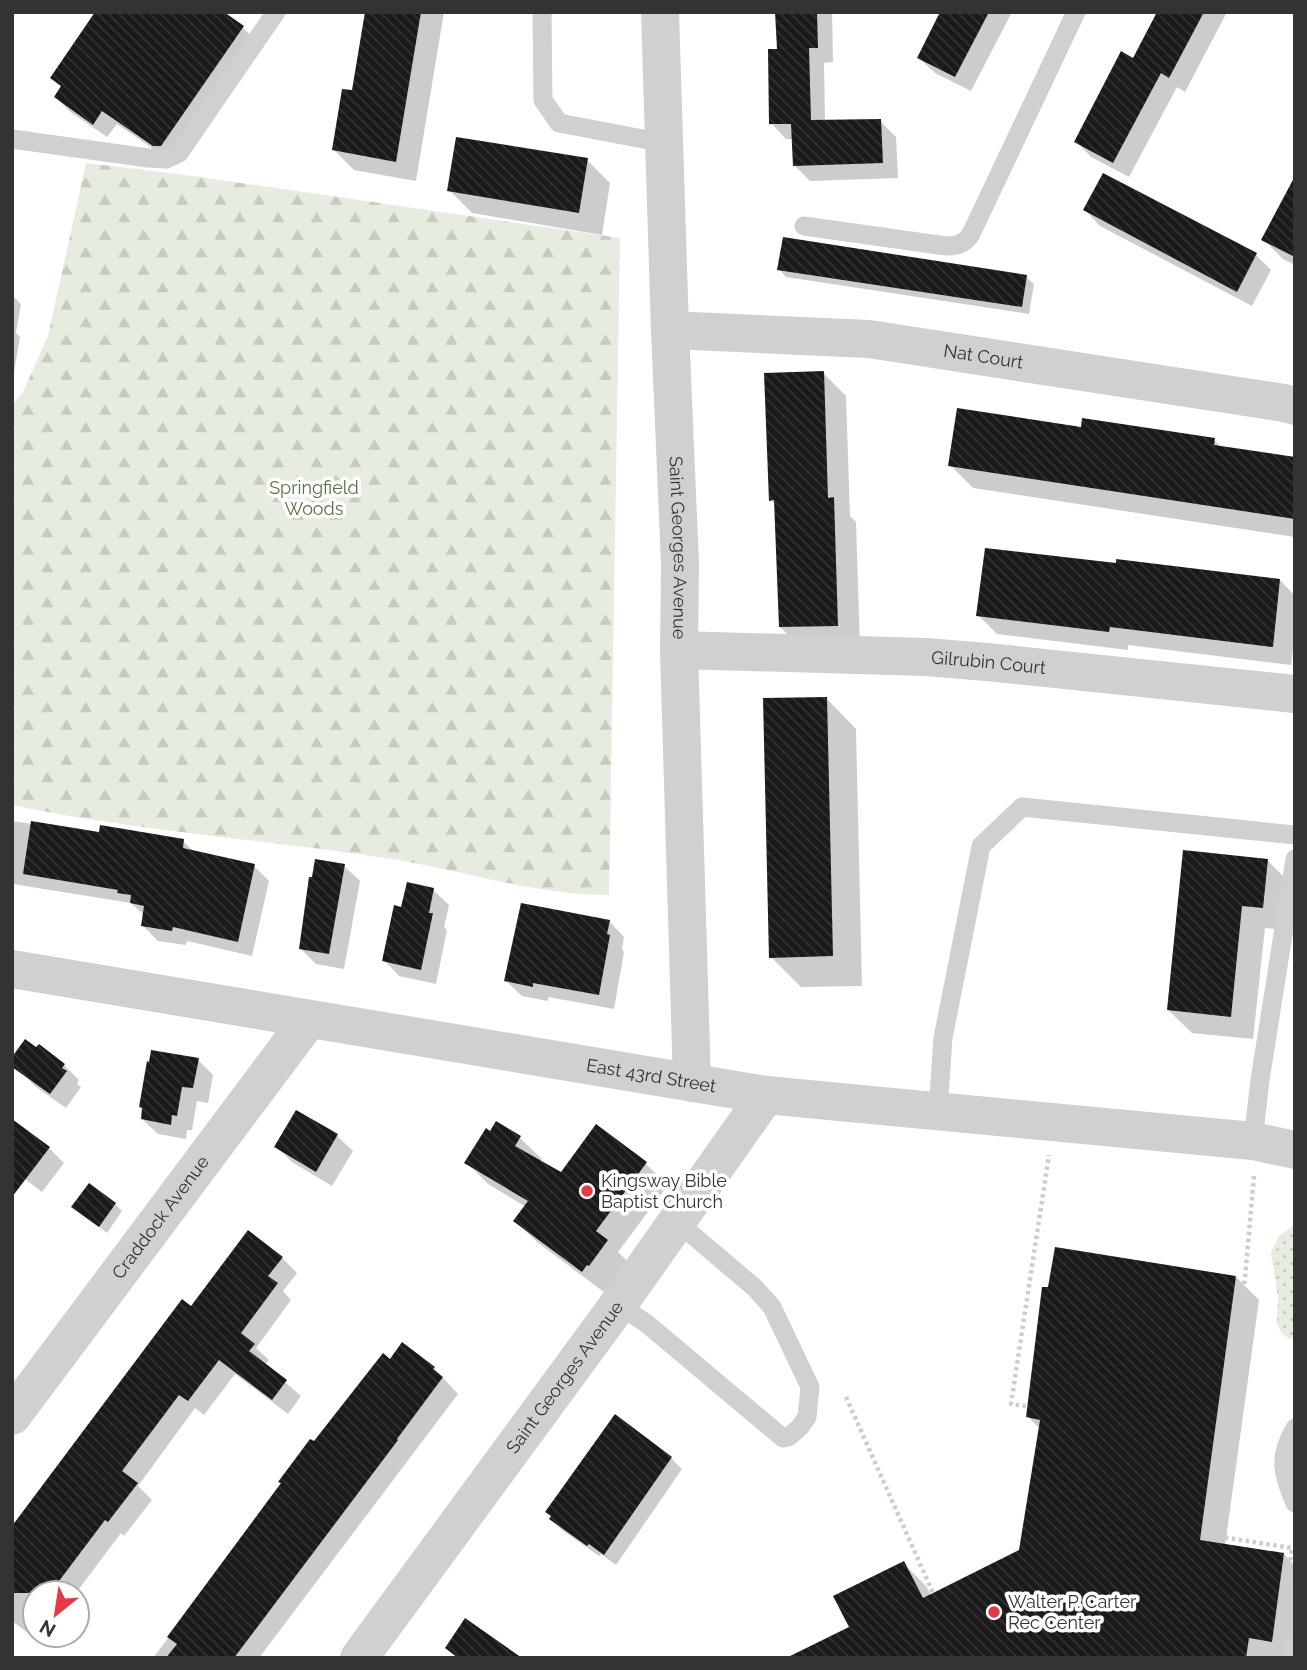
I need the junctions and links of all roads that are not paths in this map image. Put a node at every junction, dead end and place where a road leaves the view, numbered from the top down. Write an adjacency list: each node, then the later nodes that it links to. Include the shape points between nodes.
1 (275, 12): 5 (lane, via 173,156 148,159)
2 (542, 12): 6 (lane, via 543,100 559,123)
3 (660, 12): 6 (street, Saint Georges Avenue)
4 (1076, 12): 7 (lane, via 965,242 946,246)
5 (12, 139)
6 (664, 143): 8 (street, Saint Georges Avenue)
7 (804, 226)
8 (670, 330): 9 (street, Nat Court, via 869,339); 10 (street, Saint Georges Avenue)
9 (1295, 406)
10 (680, 650): 11 (street, Gilrubin Court, via 926,657); 16 (street, Saint Georges Avenue)
11 (1295, 694)
12 (1295, 835): 18 (lane, via 1022,807 981,846 943,1038)
13 (1295, 859): 20 (lane, via 1260,1080)
14 (12, 969): 15 (street, East 43rd Street)
15 (309, 1019): 16 (street, East 43rd Street); 23 (street, Craddock Avenue)
16 (692, 1083): 17 (street, East 43rd Street)
17 (766, 1095): 18 (street, East 43rd Street); 21 (street, Saint Georges Avenue)
18 (938, 1110): 20 (street, East 43rd Street)
19 (1295, 1150): 20 (street, East 43rd Street)
20 (1254, 1157)
21 (676, 1221): 22 (street, Saint Georges Avenue); 22 (lane, via 772,1307 810,1387 807,1416 800,1427 783,1438 646,1323)
22 (618, 1305): 27 (street, Saint Georges Avenue)
23 (12, 1416)
24 (1295, 1428): 25 (lane, via 1283,1459 1284,1478)
25 (1295, 1503)
26 (1295, 1645): 28 (lane)
27 (359, 1658)
28 (1293, 1658)

